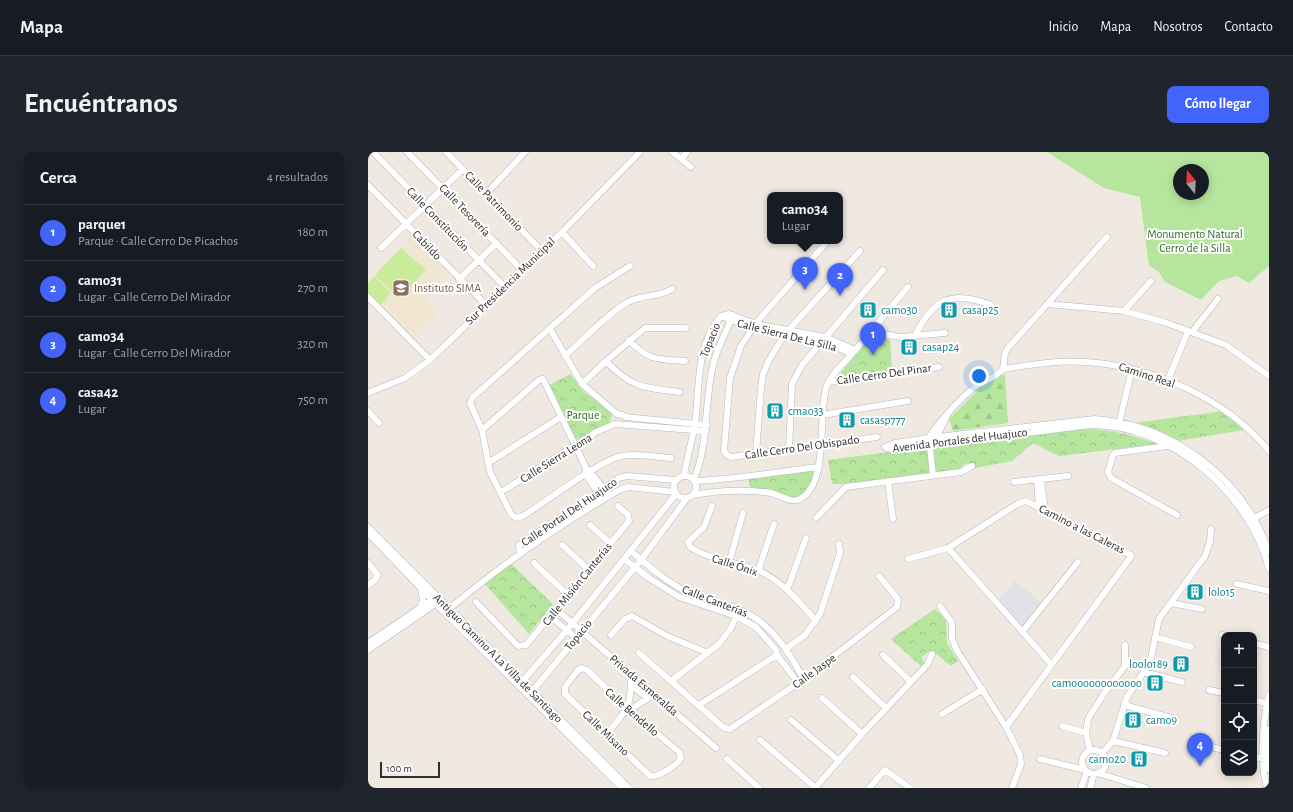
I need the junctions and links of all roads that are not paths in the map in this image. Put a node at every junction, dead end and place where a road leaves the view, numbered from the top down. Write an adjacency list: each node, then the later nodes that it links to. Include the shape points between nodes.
1 (373, 152): 14 (street, Calle Constitución)
2 (407, 152): 12 (street, Calle Tesorería)
3 (446, 152): 10 (street, Calle Patrimonio)
4 (525, 152): 13 (street)
5 (640, 152): 16 (street, Sur Presidencia Municipal)
6 (672, 152): 8 (street)
7 (687, 152): 8 (street)
8 (681, 159): 9 (street)
9 (691, 168)
10 (463, 169): 12 (street); 13 (street, Calle Patrimonio)
11 (368, 185): 15 (street, Cabildo)
12 (444, 188): 14 (street); 18 (street, Calle Tesorería)
13 (487, 193): 21 (street, Calle Patrimonio)
14 (425, 206): 15 (street); 23 (street, Calle Constitución)
15 (406, 224): 20 (street); 28 (street, Cabildo)
16 (562, 232): 21 (street, Sur Presidencia Municipal); 24 (street)
17 (1107, 237): 35 (street)
18 (497, 243): 23 (street); 26 (street, Calle Tesorería)
19 (825, 244): 41 (street)
20 (382, 248)
21 (542, 251): 26 (street, Sur Presidencia Municipal)
22 (860, 252): 45 (street)
23 (478, 260): 28 (street); 30 (street, Calle Constitución)
24 (593, 266)
25 (630, 266): 43 (street, via 601,284)
26 (521, 269): 30 (street, Sur Presidencia Municipal)
27 (883, 270): 49 (street)
28 (460, 279): 36 (street, Cabildo)
29 (1151, 281): 38 (street)
30 (504, 286): 36 (street, Sur Presidencia Municipal)
31 (908, 287): 46 (street)
32 (672, 289): 52 (street, via 664,294 642,297 626,303)
33 (368, 297): 53 (street)
34 (1218, 299): 44 (street)
35 (1047, 304): 38 (street); 57 (street, via 1006,350)
36 (486, 305): 53 (street, Sur Presidencia Municipal)
37 (991, 305): 48 (street, via 972,298 942,301 923,322)
38 (1124, 311): 44 (street)
39 (721, 316): 40 (street, Calle Sierra De La Silla); 78 (street, Topacio, via 707,340 700,363)
40 (732, 318): 41 (street, Calle Sierra De La Silla); 79 (street, Topacio, via 718,348 712,369)
41 (753, 326): 45 (street, Calle Sierra De La Silla); 91 (street, Calle Cerro Del Obispado, via 740,346 730,378 724,451 731,457)
42 (686, 328): 50 (street, via 648,327)
43 (550, 329): 52 (street); 80 (street, via 470,402)
44 (1190, 331): 59 (street, via 1226,345); 60 (street)
45 (788, 332): 49 (street, Calle Sierra De La Silla); 91 (street, via 769,360 763,374)
46 (870, 332): 48 (street, via 894,337); 51 (street)
47 (945, 333): 48 (street)
48 (915, 336)
49 (824, 339): 51 (street, Calle Sierra De La Silla); 89 (street, via 802,365 792,384)
50 (629, 340): 54 (street); 55 (street, via 639,351 650,357)
51 (854, 352): 61 (street)
52 (565, 356): 62 (street)
53 (430, 360): 64 (street, Sur Presidencia Municipal, via 405,378)
54 (606, 361): 62 (street); 63 (street, via 619,375 636,385)
55 (685, 361)
56 (939, 367): 61 (street, Calle Cerro Del Pinar)
57 (1003, 369): 58 (street, Camino Real, via 1083,362); 69 (street, via 990,380 973,388)
58 (1132, 369): 60 (street, Camino Real); 77 (street)
59 (1269, 376)
60 (1168, 380): 90 (street, Camino Real, via 1228,413)
61 (828, 382): 68 (street)
62 (582, 384): 67 (street)
63 (680, 392)
64 (368, 394)
65 (908, 401): 68 (street)
66 (368, 411): 72 (street)
67 (617, 414): 71 (street); 73 (street)
68 (822, 414): 87 (street)
69 (946, 416): 75 (street); 84 (street)
70 (561, 417): 80 (street, via 542,379); 86 (street); 93 (street)
71 (625, 417): 74 (street); 76 (street)
72 (379, 423)
73 (615, 424): 74 (street, Calle Sierra Leona); 86 (street, Calle Sierra Leona)
74 (624, 424): 76 (street, Calle Sierra Leona)
75 (944, 424): 81 (street); 83 (street)
76 (675, 425): 78 (street)
77 (1119, 425): 81 (street, Avenida Portales del Huajuco, via 1095,419 1076,420); 83 (street, Avenida Portales del Huajuco, via 1090,425); 85 (street, Avenida Portales del Huajuco, via 1143,428); 88 (street, Avenida Portales del Huajuco)
78 (694, 427): 79 (street); 97 (street, Topacio)
79 (707, 428): 103 (street, Topacio)
80 (482, 430): 93 (street)
81 (950, 436): 83 (street, Avenida Portales del Huajuco)
82 (877, 437): 87 (street, Calle Cerro Del Obispado)
83 (937, 440): 84 (street, Avenida Portales del Huajuco)
84 (930, 441): 84 (street, Avenida Portales del Huajuco, via 895,443 885,447 890,450); 98 (street)
85 (1173, 441): 88 (street); 125 (street, Avenida Portales del Huajuco, via 1208,464 1226,481)
86 (575, 445): 96 (street); 112 (street, Calle Sierra Leona)
87 (821, 446): 89 (street, Calle Cerro Del Obispado); 95 (street)
88 (1167, 446): 122 (street, via 1115,453 1108,472 1111,478); 125 (street, Avenida Portales del Huajuco, via 1188,457 1222,485)
89 (789, 450): 91 (street, Calle Cerro Del Obispado)
90 (1269, 451)
91 (756, 453)
92 (671, 458): 96 (street, via 623,456)
93 (488, 463): 112 (street)
94 (972, 466): 98 (street, via 961,472)
95 (820, 467): 99 (street); 108 (street, via 815,482 799,500 792,501 775,494)
96 (588, 472): 109 (street); 112 (street, via 523,516 516,518 511,514)
97 (684, 475): 102 (street); 103 (street)
98 (933, 475): 106 (street)
99 (748, 476): 101 (street); 108 (street)
100 (1068, 476): 105 (street)
101 (735, 479): 104 (street); 110 (street)
102 (675, 480): 109 (street, Calle Portal Del Huajuco, via 627,476); 113 (street)
103 (694, 480): 104 (street); 115 (street, via 696,488)
104 (718, 480): 111 (street)
105 (1039, 480): 107 (street); 119 (street)
106 (888, 481): 123 (street, via 846,487); 124 (street)
107 (1014, 482)
108 (748, 489): 110 (street)
109 (600, 490): 114 (street); 116 (street); 138 (street, Calle Portal Del Huajuco, via 519,545)
110 (736, 490): 111 (street)
111 (718, 491): 115 (street)
112 (501, 492)
113 (675, 493): 114 (street, Calle Portal Del Huajuco, via 628,487); 115 (street); 136 (street, Topacio)
114 (609, 496): 116 (street, Calle Portal Del Huajuco)
115 (690, 496): 141 (street, Topacio)
116 (602, 500): 138 (street, Calle Portal Del Huajuco)
117 (618, 506): 132 (street, Calle Misión Canterías, via 629,517 629,521)
118 (712, 506): 145 (street, Calle Ónix, via 704,527 688,544 703,554)
119 (1042, 508): 135 (street, Camino a las Caleras, via 1028,501 1019,503); 190 (street, Camino a las Caleras, via 1131,556)
120 (1269, 510): 125 (street)
121 (743, 513): 145 (street)
122 (1177, 515)
123 (816, 518)
124 (893, 519)
125 (1251, 520): 137 (street, Avenida Portales del Huajuco); 148 (street, Avenida Portales del Huajuco)
126 (774, 524): 149 (street)
127 (590, 525): 132 (street)
128 (368, 527): 159 (street, Antiguo Camino A La Villa de Santiago)
129 (1211, 529): 161 (street, via 1205,556)
130 (368, 533): 155 (street)
131 (806, 538): 156 (street)
132 (610, 543): 147 (street, Calle Misión Canterías)
133 (839, 544): 169 (street, via 840,553)
134 (562, 545): 147 (street)
135 (948, 548): 140 (street, Camino a las Caleras); 173 (street)
136 (631, 552): 139 (street, Topacio); 141 (street, Calle Canterías)
137 (1269, 552)
138 (520, 554): 164 (street, Calle Portal Del Huajuco, via 475,586)
139 (624, 559): 146 (street, Calle Canterías); 170 (street, Topacio)
140 (908, 559)
141 (641, 560): 146 (street, Topacio); 150 (street, Calle Canterías)
142 (1078, 562): 173 (street)
143 (368, 563): 154 (street, via 378,577)
144 (534, 563): 158 (street)
145 (729, 563): 149 (street, Calle Ónix)
146 (635, 567): 152 (street, Calle Canterías); 172 (street, Topacio)
147 (588, 569): 158 (street, Calle Misión Canterías)
148 (1269, 569)
149 (758, 571): 156 (street, Calle Ónix)
150 (654, 572): 152 (street); 167 (street, Calle Canterías, via 691,594)
151 (879, 576): 195 (street, Calle Jaspe, via 898,599 898,607)
152 (650, 578): 167 (street, Calle Canterías, via 679,596)
153 (1237, 584): 157 (street)
154 (368, 585)
155 (421, 589): 159 (street); 163 (street, via 423,600)
156 (787, 590): 169 (street, Calle Ónix)
157 (1269, 591)
158 (568, 595): 165 (street, Calle Misión Canterías)
159 (436, 600): 163 (street); 164 (street, Antiguo Camino A La Villa de Santiago); 183 (street); 200 (street)
160 (476, 602): 168 (street, Calle Misión Canterías, via 521,647 526,645)
161 (1171, 603): 166 (street); 175 (street, via 1159,619)
162 (940, 606): 202 (street, via 952,623 952,638 956,649)
163 (420, 608): 177 (street)
164 (449, 609): 200 (street, Antiguo Camino A La Villa de Santiago)
165 (556, 609): 168 (street, Calle Misión Canterías); 170 (street, Privada Esmeralda)
166 (1202, 609)
167 (738, 613): 182 (street, Calle Canterías, via 758,619); 185 (street, via 724,639); 186 (street, Calle Canterías, via 756,627)
168 (550, 617): 171 (street)
169 (816, 621): 182 (street, via 805,636)
170 (573, 623): 171 (street, Topacio); 172 (street, Privada Esmeralda)
171 (567, 630): 176 (street); 189 (street, Topacio)
172 (582, 630): 176 (street, Topacio); 193 (street, Privada Esmeralda)
173 (1022, 632): 190 (street)
174 (611, 635): 185 (street, via 630,616)
175 (1155, 637): 180 (street); 192 (street, via 1150,662)
176 (576, 638): 191 (street, Topacio)
177 (368, 643)
178 (1257, 644): 181 (street)
179 (1125, 645): 223 (street, via 1125,666 1090,714)
180 (1191, 647)
181 (1269, 647)
182 (786, 649): 186 (street); 186 (street, via 786,657); 195 (street, Calle Canterías)
183 (368, 650)
184 (639, 653): 196 (street)
185 (708, 654): 196 (street)
186 (778, 654): 199 (street, Calle Canterías); 213 (street)
187 (932, 654): 197 (street, via 927,665)
188 (883, 655): 197 (street)
189 (543, 656): 191 (street); 200 (street, Topacio)
190 (1051, 664): 221 (street, Camino a las Caleras)
191 (554, 665): 206 (street, Topacio)
192 (1144, 672): 198 (street); 214 (street)
193 (630, 674): 201 (street); 207 (street, Privada Esmeralda)
194 (853, 677): 215 (street)
195 (804, 679): 199 (street, Calle Jaspe)
196 (671, 682): 213 (street)
197 (911, 682): 215 (street)
198 (1182, 682)
199 (798, 683): 213 (street, Calle Jaspe, via 734,727 727,729)
200 (520, 684): 206 (street, Antiguo Camino A La Villa de Santiago)
201 (632, 686): 209 (street); 216 (street)
202 (983, 689): 217 (street); 221 (street)
203 (564, 690): 216 (street, Calle Bendello, via 582,668); 224 (street, Calle Misano, via 565,694)
204 (1209, 690): 205 (street)
205 (1221, 692)
206 (531, 694): 243 (street); 244 (street, Antiguo Camino A La Villa de Santiago)
207 (654, 694): 209 (street); 229 (street, Privada Esmeralda)
208 (1269, 695): 212 (street)
209 (647, 698): 216 (street)
210 (822, 698): 225 (street)
211 (1257, 701): 212 (street)
212 (1268, 703): 237 (street, via 1262,737)
213 (699, 705)
214 (1124, 705): 218 (street); 227 (street)
215 (886, 708): 225 (street)
216 (627, 710): 224 (street); 242 (street, Calle Bendello, via 680,752 678,763 657,775)
217 (942, 714)
218 (1174, 719)
219 (791, 720): 238 (street)
220 (1062, 726): 223 (street)
221 (1006, 727): 249 (street, via 1021,760)
222 (1269, 729): 237 (street)
223 (1086, 733): 231 (street)
224 (607, 734): 242 (street, Calle Misano)
225 (862, 734): 238 (street)
226 (760, 740): 246 (street)
227 (1113, 740): 232 (street); 233 (street)
228 (1199, 744): 230 (street)
229 (716, 748)
230 (1221, 749)
231 (1090, 750): 232 (street); 240 (street, via 1082,759)
232 (1102, 753): 241 (street, via 1106,764)
233 (1165, 753)
234 (1257, 758): 237 (street)
235 (727, 759): 245 (street)
236 (1040, 759): 240 (street)
237 (1265, 759): 239 (street); 253 (street)
238 (839, 761): 246 (street)
239 (1269, 769)
240 (1086, 771): 241 (street); 250 (street)
241 (1096, 773): 251 (street); 252 (street)
242 (650, 776)
243 (622, 788)
244 (629, 788)
245 (759, 788)
246 (816, 788)
247 (869, 788): 248 (street, via 885,770)
248 (910, 788)
249 (1012, 788)
250 (1081, 788)
251 (1090, 788)
252 (1146, 788)
253 (1267, 788)

